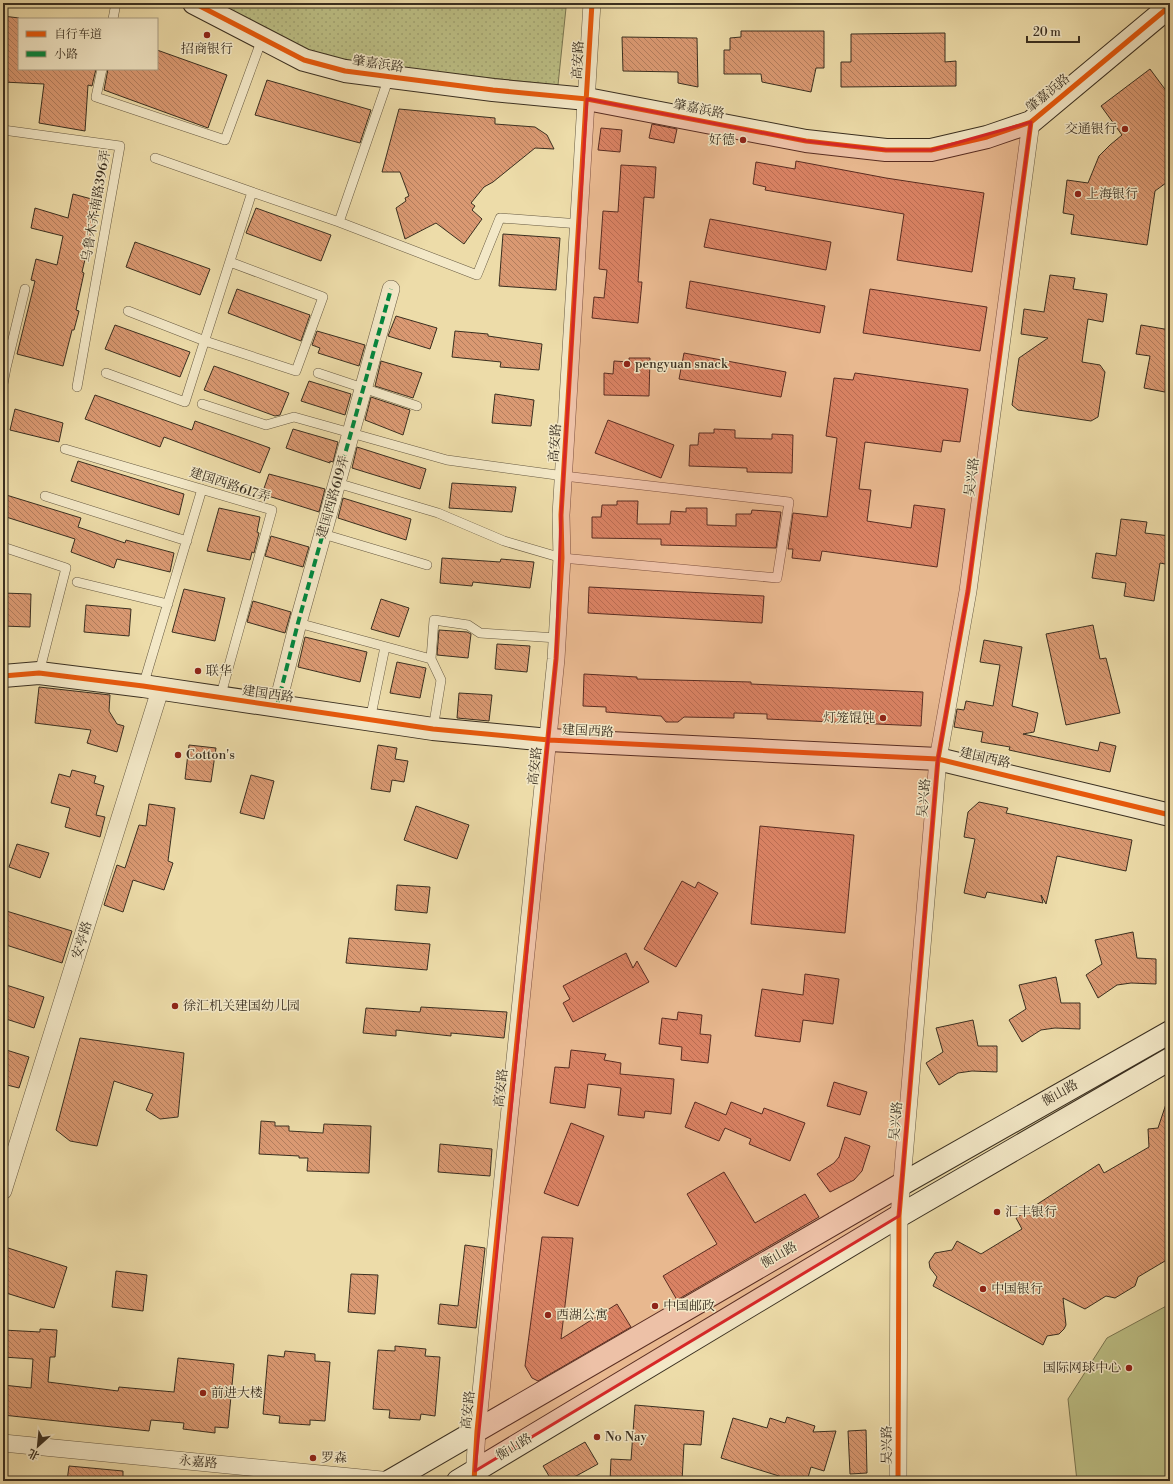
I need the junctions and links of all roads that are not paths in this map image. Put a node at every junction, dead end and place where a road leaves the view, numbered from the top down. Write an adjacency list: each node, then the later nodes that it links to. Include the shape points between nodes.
1 (116, 3): 5 (lane)
2 (194, 3): 6 (street, 肇嘉浜路)
3 (592, 3): 9 (street, 高安路)
4 (1170, 6): 10 (street, 肇嘉浜路)
5 (113, 18)
6 (262, 38): 7 (lane, via 225,140 96,97); 8 (street, 肇嘉浜路, via 304,60 345,71)
7 (102, 70)
8 (389, 77): 9 (street, 肇嘉浜路); 14 (lane)
9 (587, 99): 10 (street, 肇嘉浜路, via 806,141 886,150 931,150 987,137); 15 (street, 高安路)
10 (1031, 122): 54 (street, 吴兴路, via 968,591)
11 (3, 130): 25 (lane, 乌鲁木齐南路396弄, via 120,146)
12 (156, 158): 13 (lane)
13 (252, 192): 14 (lane); 16 (lane)
14 (339, 222): 15 (lane, via 477,275 500,218)
15 (580, 224): 31 (street, 高安路)
16 (230, 262): 20 (lane); 20 (lane, via 323,297 296,371)
17 (25, 288): 21 (lane)
18 (391, 289): 26 (street, 建国西路619弄)
19 (128, 311): 20 (lane)
20 (205, 342): 22 (lane, via 185,402)
21 (5, 368): 24 (lane)
22 (106, 373)
23 (318, 373): 26 (lane)
24 (3, 384)
25 (77, 387)
26 (364, 388): 28 (lane); 29 (street, 建国西路619弄)
27 (202, 404): 29 (lane, via 266,425 294,417)
28 (417, 406)
29 (351, 433): 31 (lane, via 447,460); 32 (street, 建国西路619弄)
30 (65, 448): 33 (lane, 建国西路617弄)
31 (564, 476): 38 (street, 高安路, via 561,515); 38 (lane, via 789,502 778,578)
32 (337, 483): 35 (street, 建国西路619弄); 38 (lane, via 438,513 504,541)
33 (202, 489): 36 (lane); 49 (lane, 建国西路617弄, via 272,510)
34 (45, 496): 36 (lane)
35 (323, 534): 39 (lane); 42 (street, 建国西路619弄)
36 (187, 541): 41 (lane)
37 (3, 548): 46 (lane, via 66,568)
38 (562, 558): 43 (street, 高安路)
39 (427, 565)
40 (78, 582): 41 (lane)
41 (168, 604): 48 (lane)
42 (298, 623): 44 (lane); 50 (street, 建国西路619弄)
43 (557, 638): 45 (lane, via 480,633 468,625 434,620); 53 (street, 高安路)
44 (385, 647): 45 (lane); 51 (lane)
45 (431, 659): 52 (lane, via 441,680)
46 (40, 673): 47 (street, 建国西路); 48 (street, 建国西路)
47 (3, 676)
48 (152, 688): 49 (street, 建国西路); 59 (street, 安亭路)
49 (220, 698): 50 (street, 建国西路)
50 (277, 706): 51 (street, 建国西路)
51 (370, 720): 52 (street, 建国西路)
52 (433, 729): 53 (street, 建国西路)
53 (549, 740): 54 (street, 建国西路); 61 (street, 高安路)
54 (938, 759): 55 (street, 建国西路); 58 (street, 吴兴路)
55 (1170, 815)
56 (1170, 1032): 58 (street, 衡山路)
57 (1170, 1059): 60 (street, 衡山路)
58 (902, 1184): 60 (street, 吴兴路); 61 (street, 衡山路)
59 (3, 1191)
60 (898, 1216): 63 (street, 衡山路); 65 (street, 吴兴路)
61 (477, 1431): 63 (street, 高安路); 64 (street, 衡山路)
62 (3, 1443): 64 (street, 永嘉路)
63 (469, 1478)
64 (391, 1481)
65 (898, 1481)

